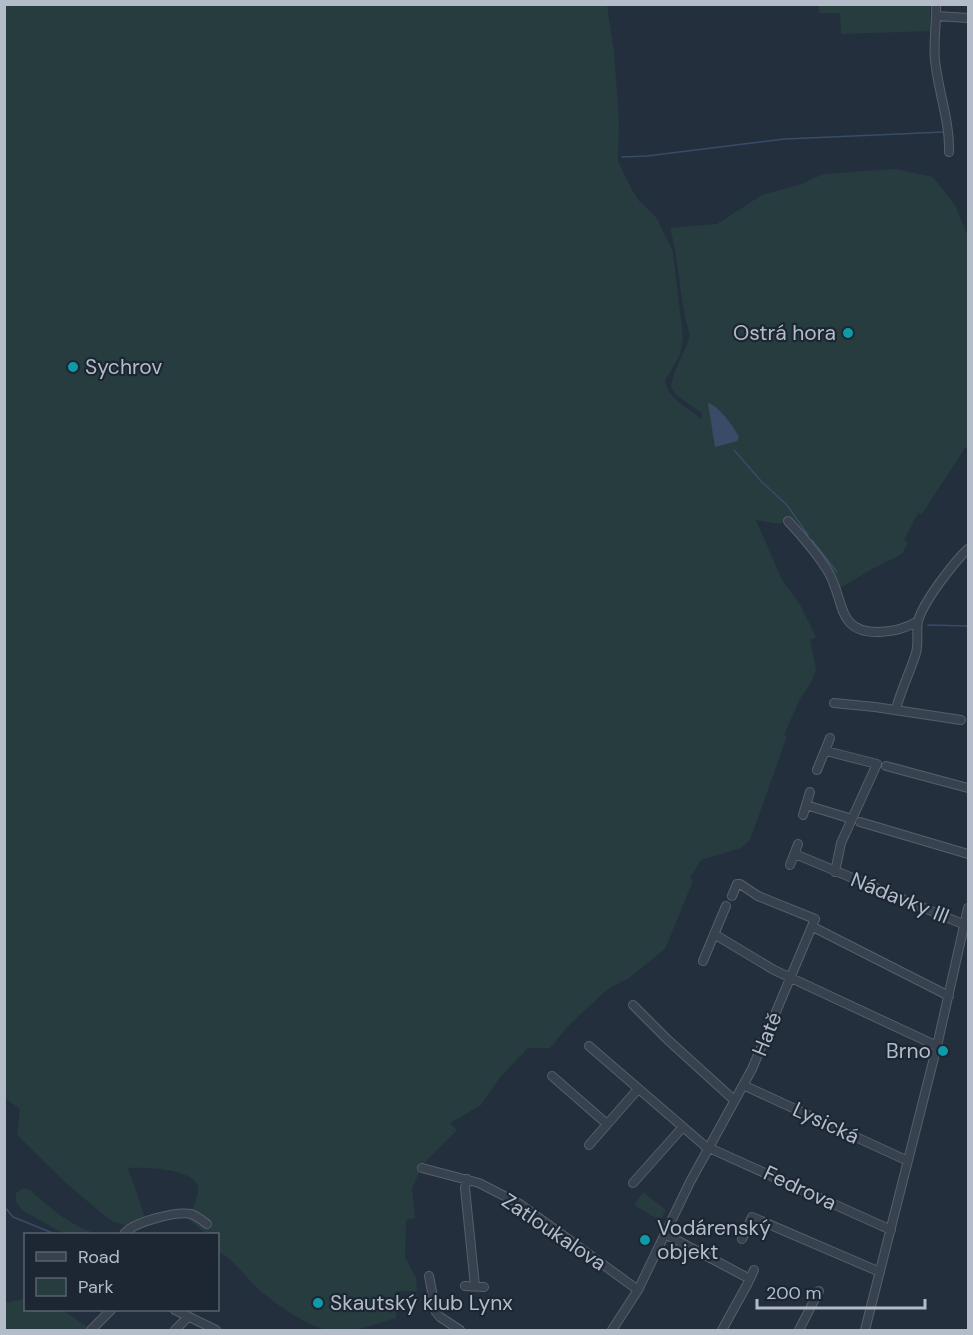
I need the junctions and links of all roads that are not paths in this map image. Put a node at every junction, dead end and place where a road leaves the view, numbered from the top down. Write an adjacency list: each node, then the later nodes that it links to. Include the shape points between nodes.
1 (936, 4): 2 (street)
2 (937, 16): 3 (street); 4 (street, via 935,62 949,137)
3 (969, 18)
4 (948, 152)
5 (788, 521): 7 (street, via 827,568 852,627 867,632 894,631)
6 (969, 549): 7 (street, via 929,599)
7 (918, 621): 9 (street, via 918,648)
8 (834, 703): 9 (street)
9 (896, 710): 10 (street)
10 (961, 720)
11 (830, 738): 12 (street)
12 (826, 751): 13 (street); 14 (street)
13 (881, 765): 15 (street); 19 (street, Nádavky III)
14 (817, 770)
15 (969, 788)
16 (810, 792): 17 (street)
17 (806, 806): 18 (street); 19 (street)
18 (803, 815)
19 (856, 820): 22 (street); 24 (street, Nádavky III, via 842,843)
20 (798, 844): 21 (street)
21 (795, 854): 23 (street); 24 (street, Nádavky III)
22 (969, 854)
23 (790, 865)
24 (836, 872): 28 (street, Nádavky III)
25 (732, 896): 29 (street, via 740,884 758,896 815,919)
26 (726, 906): 30 (street)
27 (969, 908): 28 (street)
28 (965, 925): 33 (street)
29 (813, 927): 32 (street, Hatě); 33 (street)
30 (714, 934): 31 (street); 32 (street)
31 (703, 961)
32 (790, 978): 36 (street); 38 (street, Hatě, via 765,1043)
33 (949, 996): 36 (street)
34 (633, 1005): 40 (street)
35 (589, 1046): 39 (street, Fedrova)
36 (937, 1046): 45 (street)
37 (552, 1076): 41 (street)
38 (743, 1085): 40 (street, Hatě); 45 (street, Lysická)
39 (638, 1089): 41 (street); 42 (street, Fedrova)
40 (734, 1100): 44 (street, Hatě)
41 (608, 1124): 43 (street)
42 (682, 1128): 44 (street, Fedrova); 48 (street)
43 (589, 1145)
44 (708, 1147): 50 (street, Fedrova); 52 (street, Hatě)
45 (908, 1161): 50 (street)
46 (422, 1168): 47 (street, Zatloukalova)
47 (467, 1179): 59 (street, Zatloukalova); 61 (street, Zatloukalova, via 542,1218)
48 (633, 1183)
49 (207, 1224): 51 (street, via 192,1212 148,1220)
50 (891, 1230): 55 (street)
51 (125, 1233)
52 (665, 1234): 54 (street, via 750,1279); 61 (street, Hatě)
53 (742, 1239): 55 (street, via 748,1215)
54 (754, 1270)
55 (880, 1272): 73 (street)
56 (429, 1276): 69 (street, via 436,1312)
57 (748, 1283): 71 (street)
58 (465, 1286): 59 (street)
59 (474, 1286): 60 (street)
60 (484, 1287)
61 (638, 1290): 70 (street, Hatě)
62 (819, 1291): 72 (street)
63 (110, 1311): 66 (street)
64 (177, 1311): 65 (street)
65 (188, 1317): 67 (street); 68 (street)
66 (91, 1330)
67 (175, 1330)
68 (216, 1330)
69 (460, 1330)
70 (612, 1330)
71 (722, 1330)
72 (800, 1330)
73 (865, 1330)

